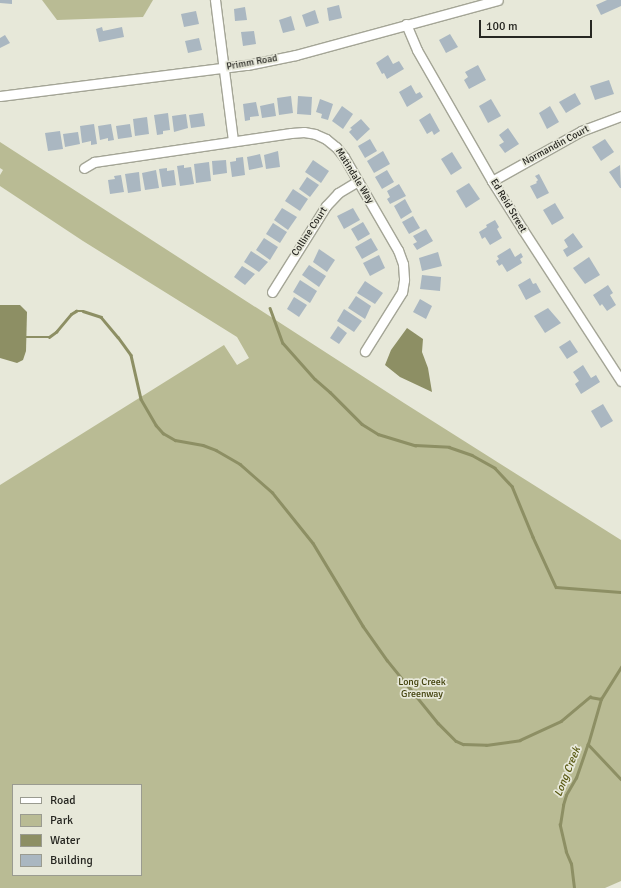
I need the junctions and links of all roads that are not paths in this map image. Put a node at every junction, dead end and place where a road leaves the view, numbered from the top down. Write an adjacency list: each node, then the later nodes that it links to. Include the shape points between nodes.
1 (215, 0): 4 (street)
2 (498, 0): 3 (street, Primm Road, via 453,14)
3 (406, 24): 4 (street, Primm Road, via 296,55); 9 (street, Ed Reid Street, via 417,50)
4 (223, 68): 5 (street, Primm Road); 7 (street)
5 (0, 96)
6 (620, 118): 9 (street, Normandin Court, via 581,131)
7 (233, 141): 8 (street, Matindale Way, via 94,162); 10 (street, Matindale Way, via 291,133 315,134 336,147)
8 (84, 168)
9 (492, 180): 13 (street, Ed Reid Street)
10 (358, 181): 11 (street, Colline Court, via 338,193 326,206); 12 (street, Matindale Way, via 398,250 403,264 404,280 402,292)
11 (272, 292)
12 (365, 351)
13 (621, 381)

